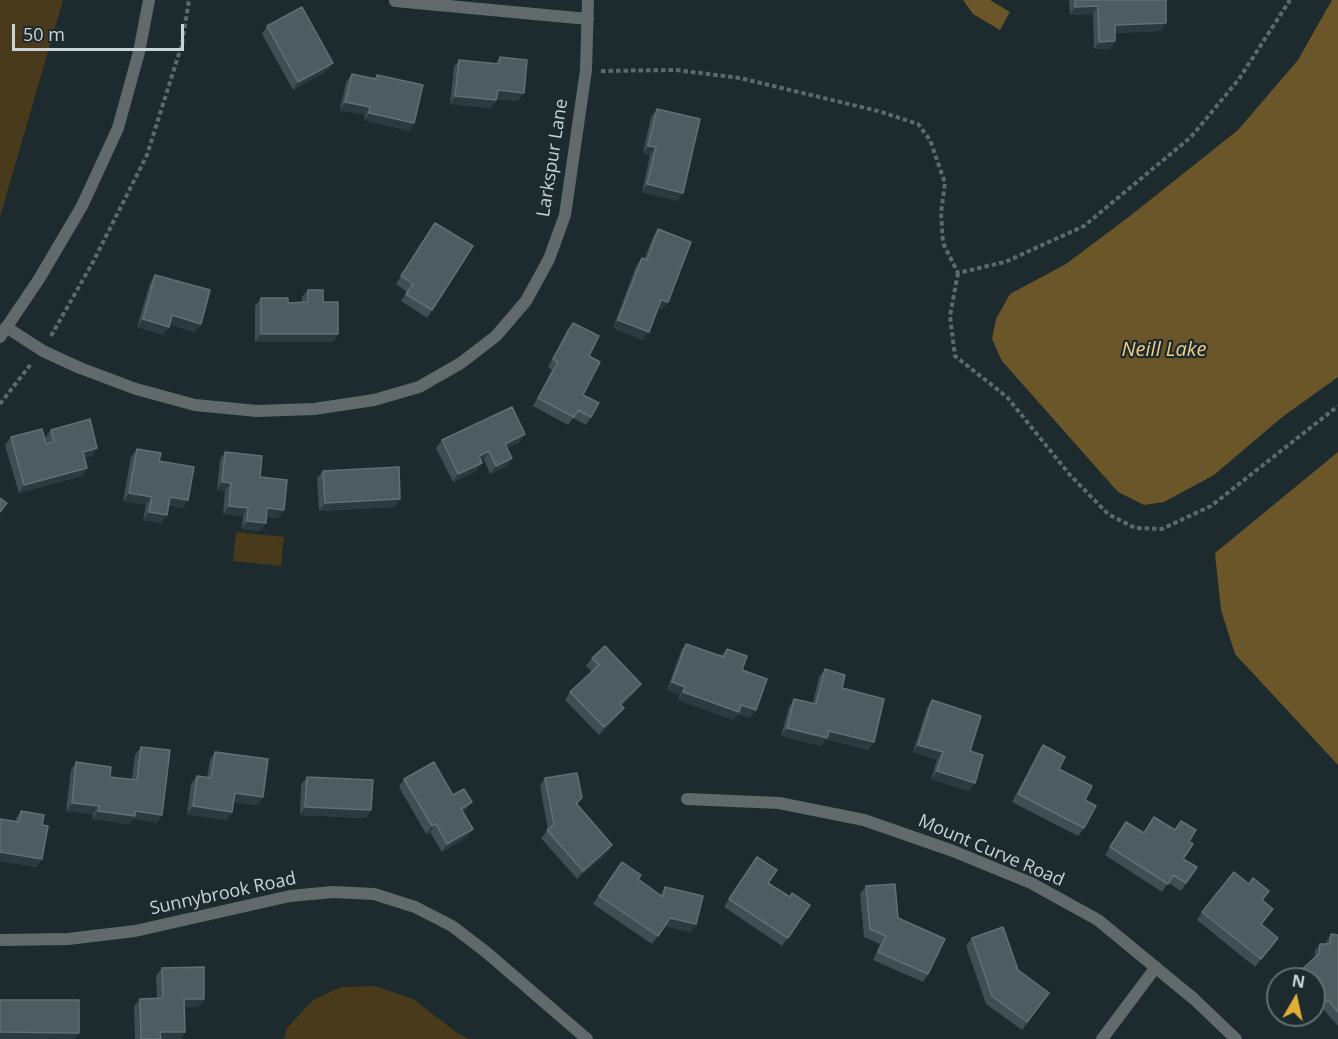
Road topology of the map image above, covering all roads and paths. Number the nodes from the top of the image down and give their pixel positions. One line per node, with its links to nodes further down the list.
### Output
1 (150, 0): 9 (street)
2 (189, 0): 10 (path)
3 (588, 0): 6 (street, Larkspur Lane)
4 (1290, 0): 8 (path)
5 (395, 1): 6 (street)
6 (588, 19): 7 (street, Larkspur Lane)
7 (586, 70): 8 (path); 10 (street, Larkspur Lane)
8 (958, 273): 12 (path)
9 (3, 332): 10 (street, Larkspur Lane)
10 (43, 351): 11 (path)
11 (0, 404)
12 (1338, 406)
13 (687, 799): 15 (street, Mount Curve Road)
14 (0, 940): 16 (street, Sunnybrook Road)
15 (1156, 967): 17 (street); 18 (street, Mount Curve Road)
16 (587, 1039)
17 (1102, 1039)
18 (1236, 1039)

